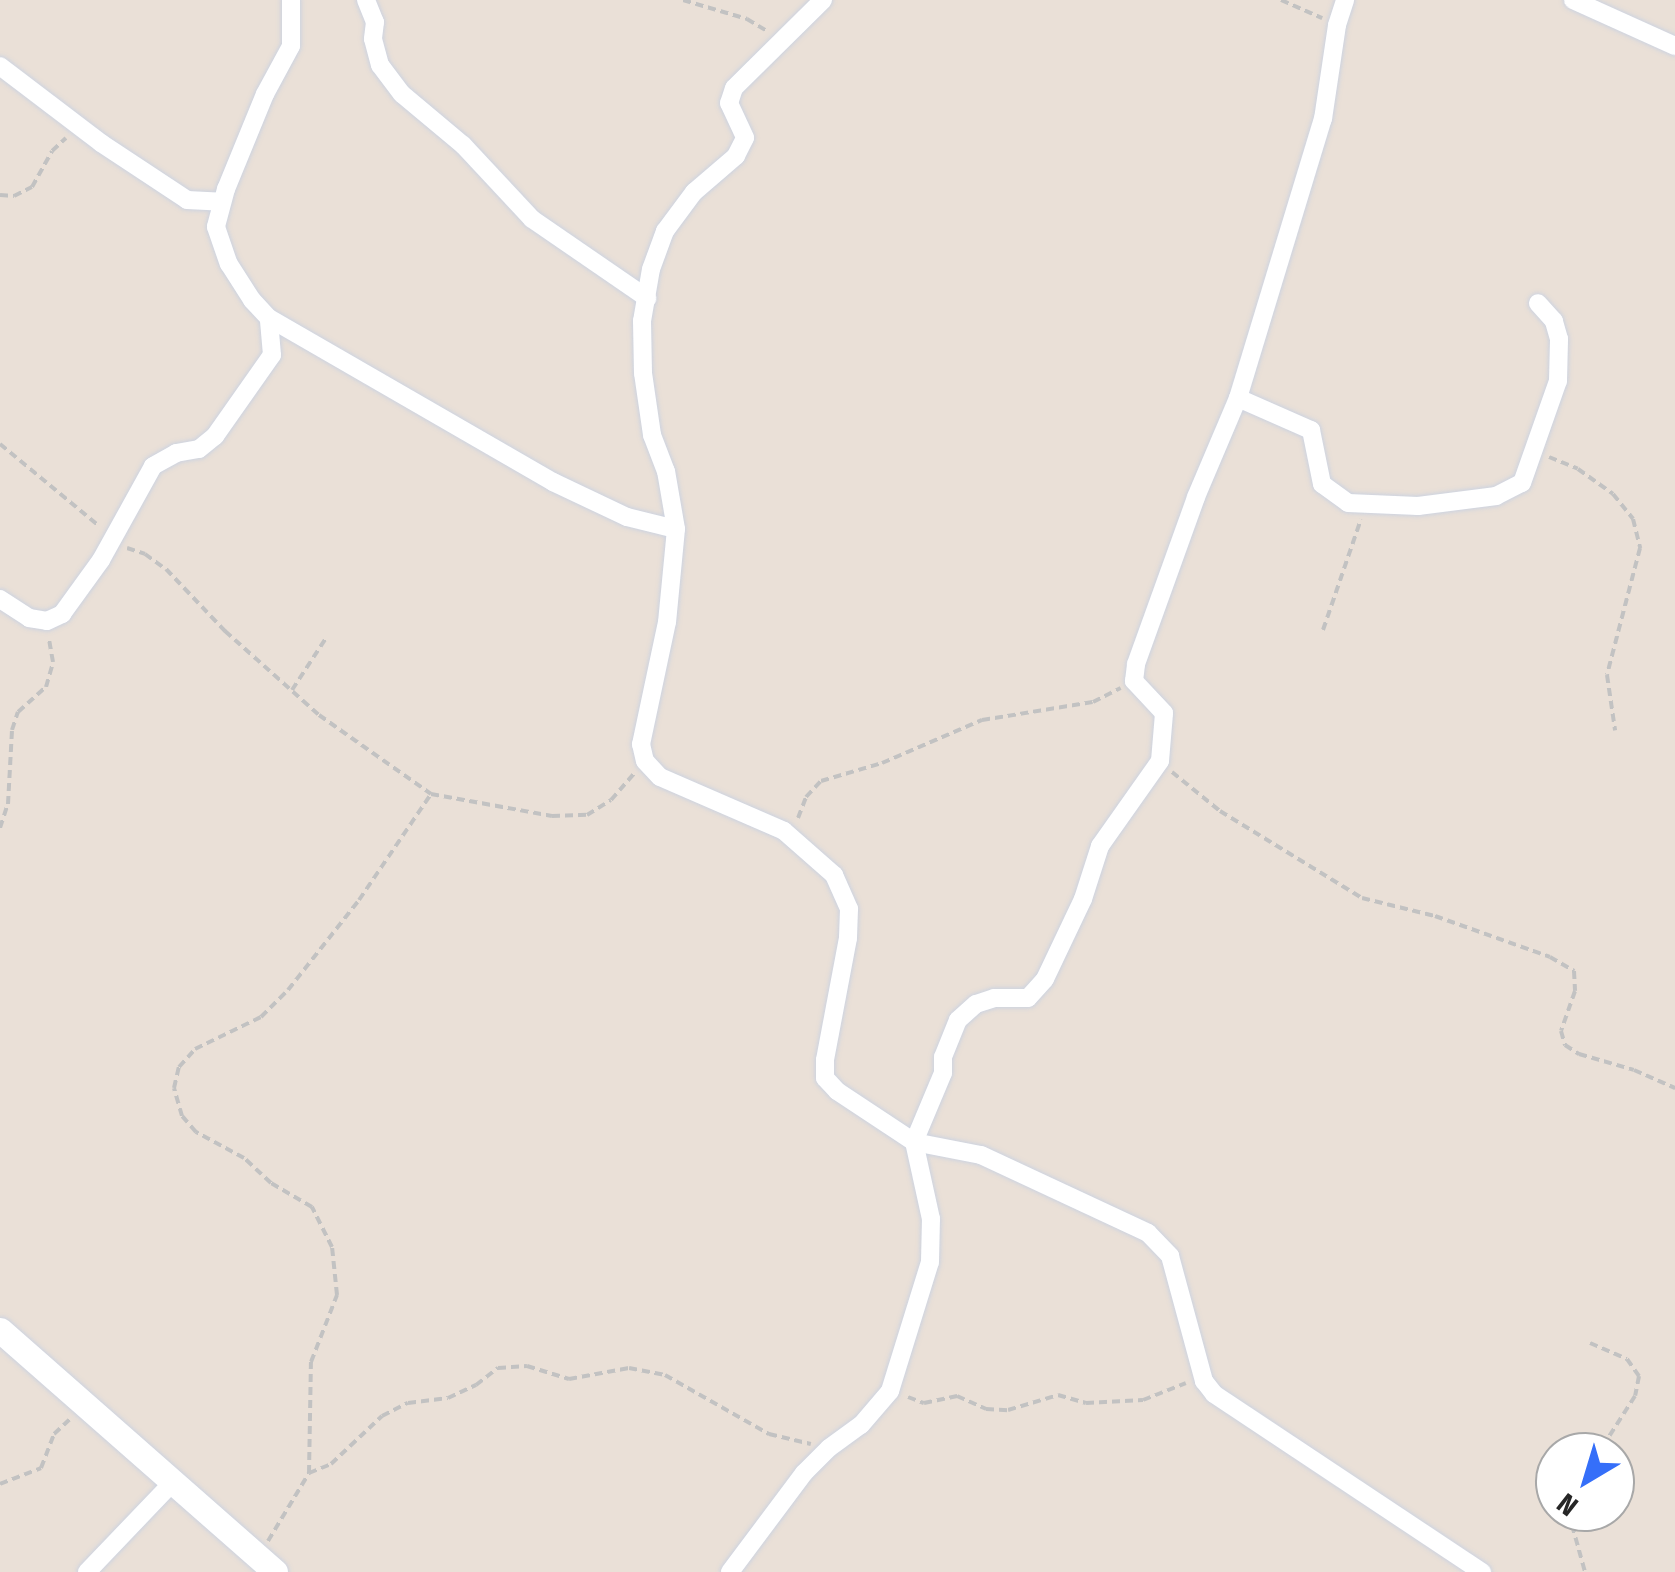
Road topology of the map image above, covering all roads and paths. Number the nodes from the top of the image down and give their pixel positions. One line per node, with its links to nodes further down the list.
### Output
1 (291, 0): 14 (street)
2 (366, 0): 15 (street)
3 (684, 0): 9 (path)
4 (823, 0): 9 (street)
5 (1281, 0): 8 (path)
6 (1345, 0): 8 (street)
7 (1572, 0): 10 (street)
8 (1337, 25): 18 (street)
9 (785, 42): 15 (street)
10 (1675, 46)
11 (0, 66): 12 (street)
12 (84, 130): 13 (path); 14 (street)
13 (0, 196)
14 (222, 202): 17 (street)
15 (647, 298): 22 (street)
16 (1538, 303): 20 (street)
17 (270, 318): 22 (street); 23 (street)
18 (1238, 398): 21 (street); 29 (street)
19 (0, 444): 23 (path)
20 (1536, 451): 21 (street); 31 (path)
21 (1367, 506): 27 (path)
22 (676, 529): 32 (street)
23 (113, 538): 24 (street)
24 (100, 560): 26 (street); 30 (path)
25 (0, 599): 26 (street)
26 (47, 622): 35 (path)
27 (1324, 630)
28 (326, 638): 30 (path)
29 (1134, 681): 33 (street); 36 (path)
30 (292, 690): 34 (path)
31 (1615, 730)
32 (645, 761): 34 (path); 36 (street)
33 (1160, 761): 37 (path); 38 (street)
34 (431, 794): 46 (path)
35 (0, 828)
36 (790, 838): 38 (street)
37 (1675, 1088)
38 (914, 1142): 41 (street); 42 (street)
39 (0, 1330): 43 (main road)
40 (1590, 1342): 44 (path)
41 (1204, 1381): 42 (path); 53 (street)
42 (890, 1391): 45 (street)
43 (85, 1404): 47 (main road); 48 (path)
44 (1612, 1432)
45 (829, 1448): 46 (path); 52 (street)
46 (309, 1473): 50 (path)
47 (173, 1482): 50 (main road); 51 (street)
48 (0, 1484)
49 (1574, 1532): 54 (path)
50 (268, 1565)
51 (88, 1572)
52 (730, 1572)
53 (1482, 1572)
54 (1584, 1572)

